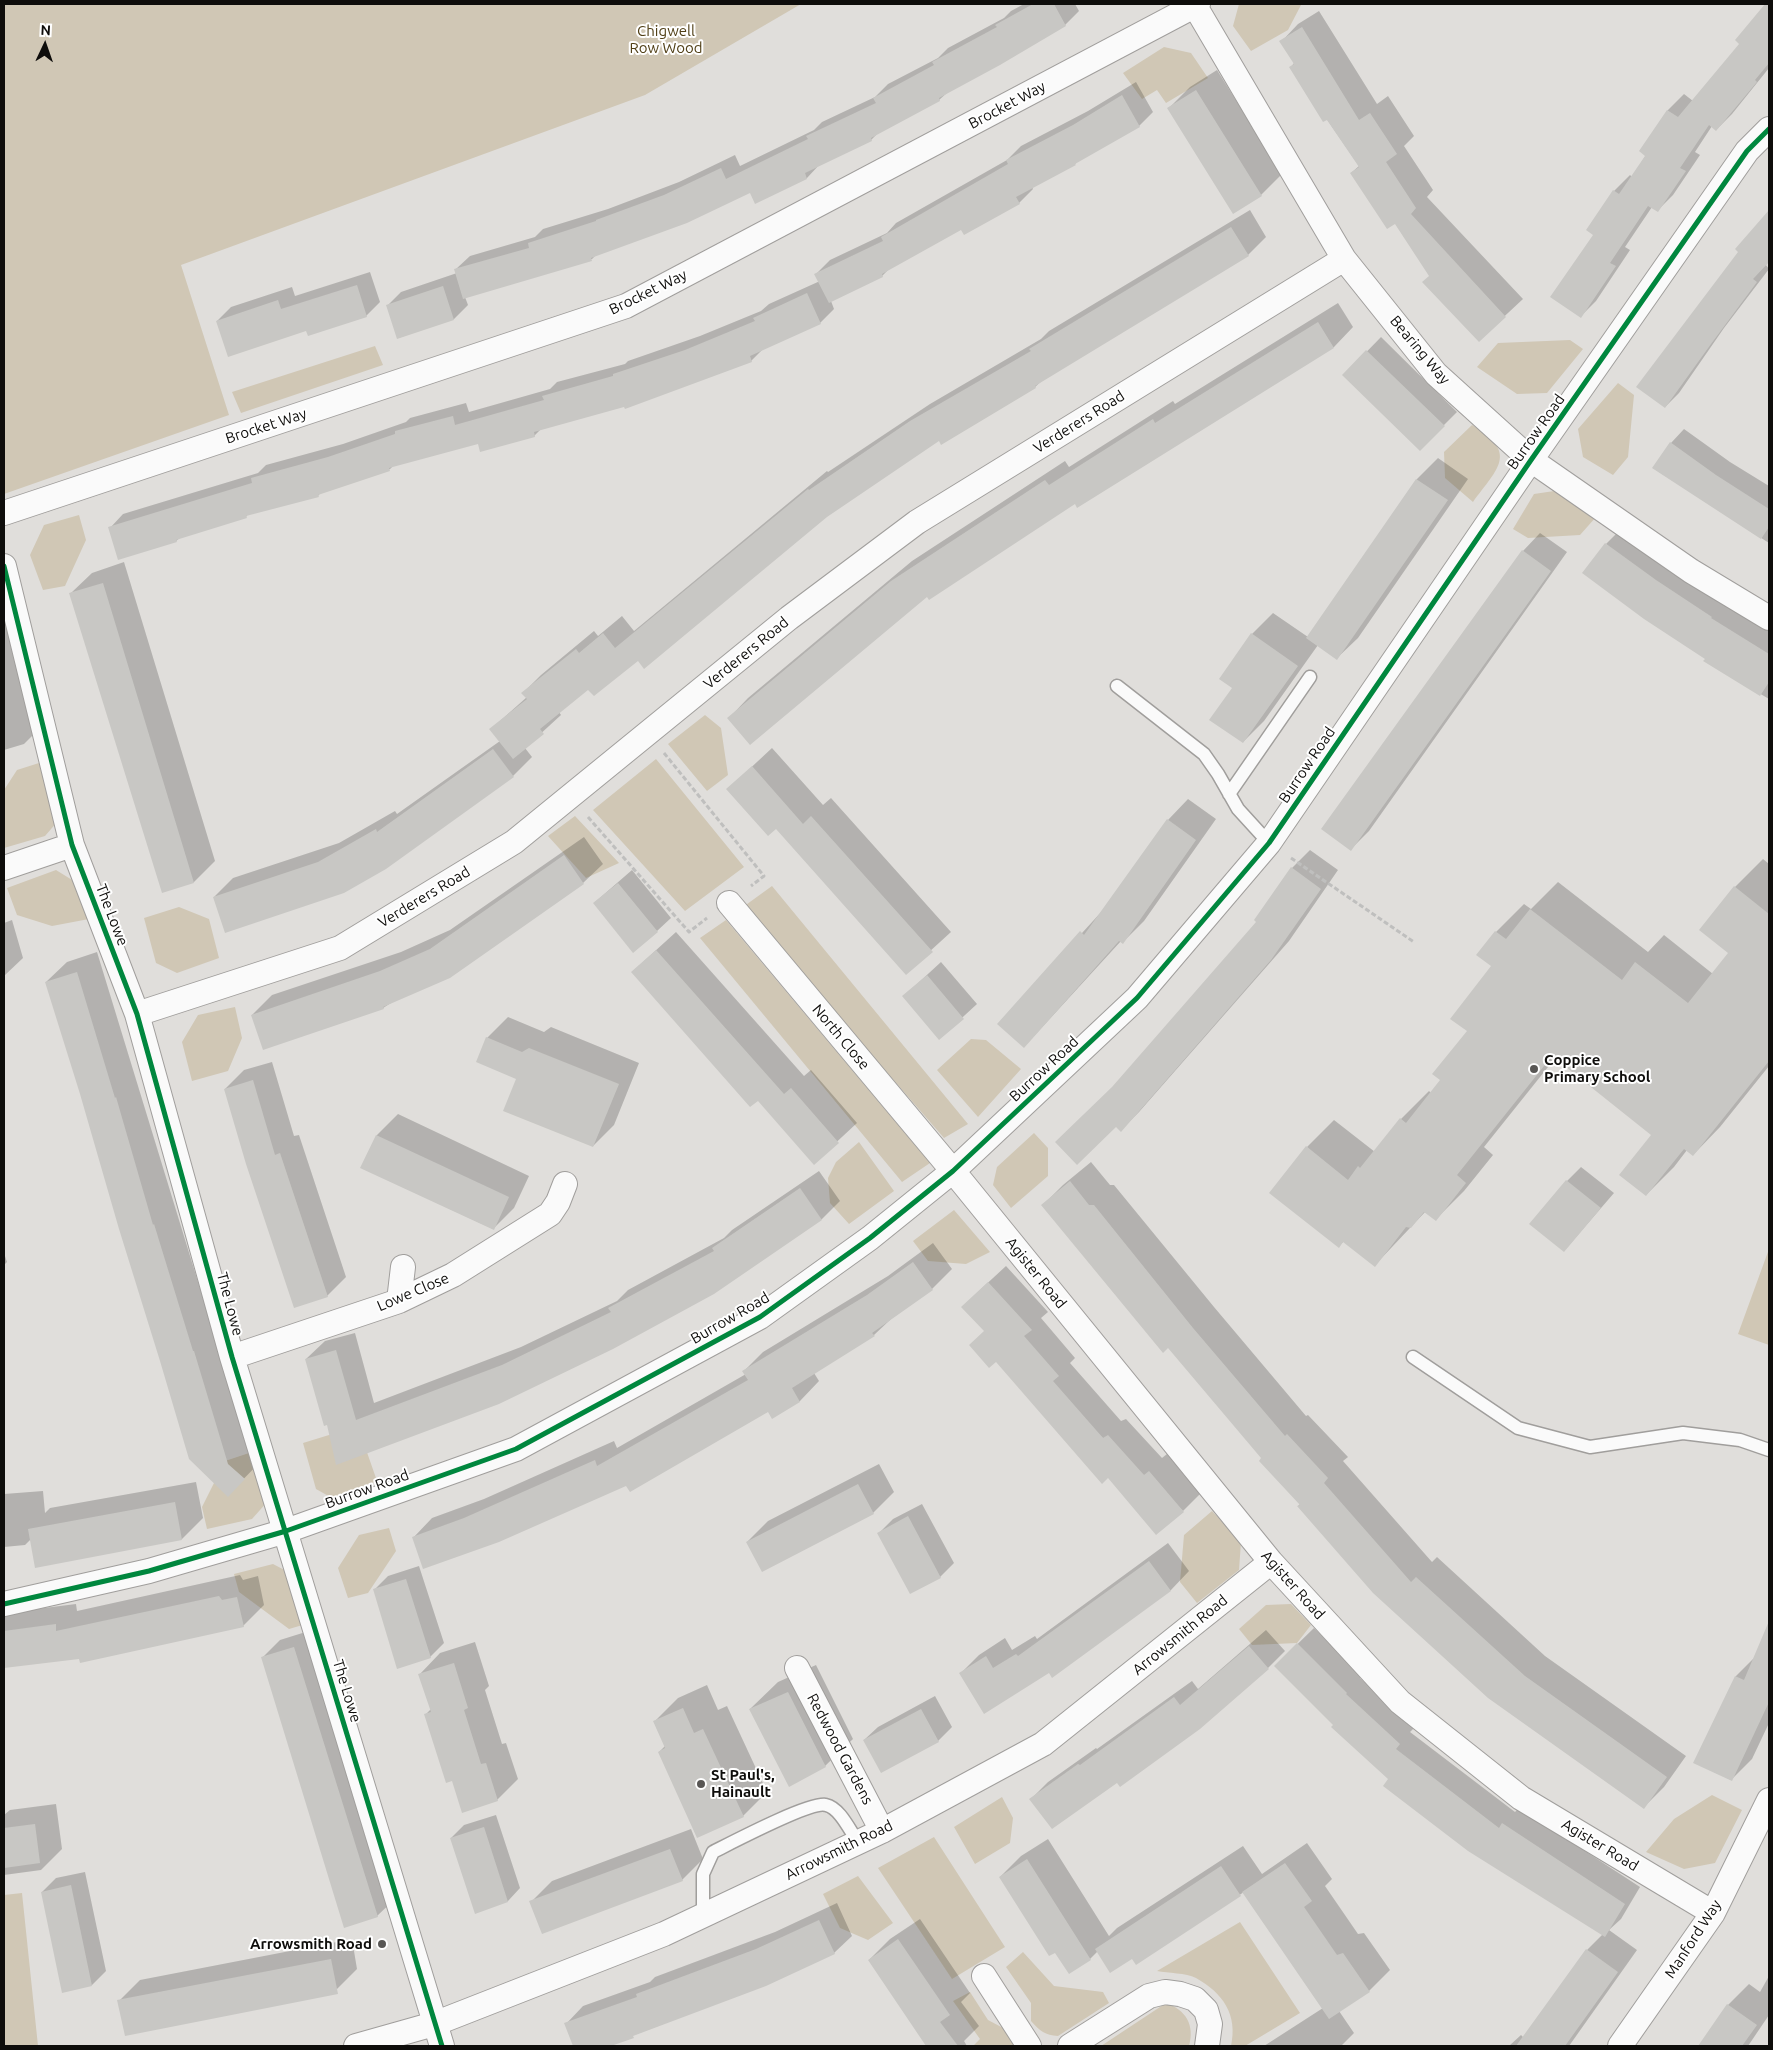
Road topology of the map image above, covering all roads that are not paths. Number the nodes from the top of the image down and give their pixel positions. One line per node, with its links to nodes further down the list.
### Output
1 (1197, 5): 3 (street, Bearing Way); 5 (street, Brocket Way)
2 (1769, 129): 4 (street, Burrow Road)
3 (1344, 259): 4 (street, Bearing Way); 15 (street, Verderers Road)
4 (1531, 460): 7 (street, Bearing Way); 11 (street, Burrow Road)
5 (4, 513)
6 (4, 566): 12 (street, The Lowe)
7 (1769, 618)
8 (1310, 677): 10 (lane)
9 (1117, 686): 10 (lane)
10 (1229, 794): 11 (lane)
11 (1269, 843): 16 (street, Burrow Road)
12 (72, 845): 13 (street); 15 (street, The Lowe)
13 (4, 868)
14 (729, 903): 16 (street, North Close)
15 (137, 1014): 20 (street, The Lowe)
16 (953, 1171): 23 (street, Burrow Road); 24 (street, Agister Road)
17 (565, 1184): 19 (street, Lowe Close)
18 (403, 1267): 19 (street)
19 (399, 1301): 20 (street, Lowe Close)
20 (232, 1357): 23 (street, The Lowe)
21 (1413, 1357): 22 (lane)
22 (1769, 1450)
23 (286, 1531): 25 (street, Burrow Road); 33 (street, The Lowe)
24 (1271, 1562): 28 (street, Arrowsmith Road); 30 (street, Agister Road)
25 (4, 1604)
26 (797, 1668): 28 (street, Redwood Gardens)
27 (1769, 1800): 30 (street, Manford Way)
28 (882, 1831): 29 (street, Arrowsmith Road)
29 (858, 1842): 31 (street, Arrowsmith Road); 31 (lane)
30 (1713, 1913): 39 (street, Manford Way)
31 (703, 1915): 33 (street, Arrowsmith Road)
32 (984, 1976): 36 (street)
33 (434, 2024): 34 (street, Arrowsmith Road); 35 (street, The Lowe)
34 (356, 2046)
35 (442, 2046)
36 (1029, 2046)
37 (1070, 2046): 38 (street)
38 (1207, 2046)
39 (1620, 2046)

